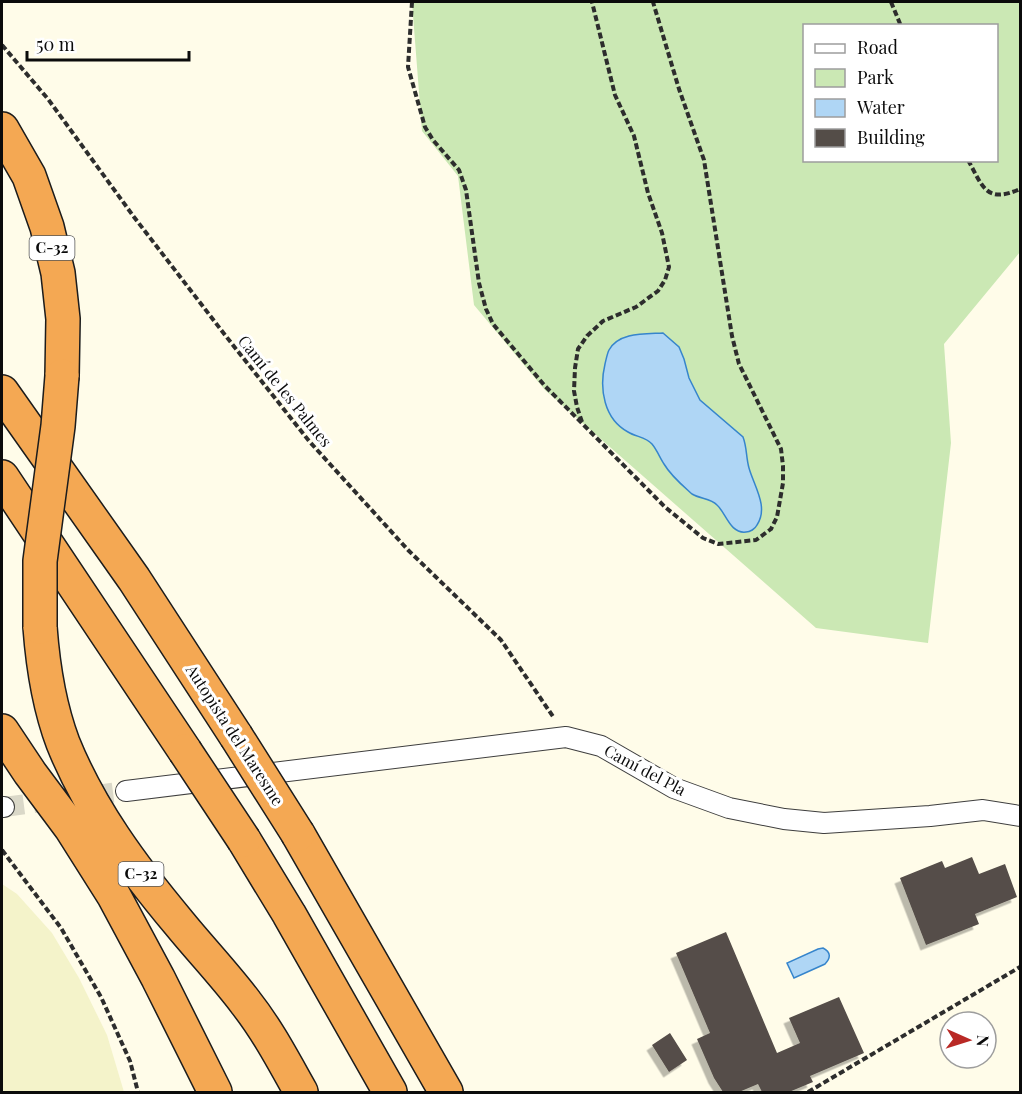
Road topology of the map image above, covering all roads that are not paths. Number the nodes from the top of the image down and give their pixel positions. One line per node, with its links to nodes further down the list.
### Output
1 (2, 129): 8 (highway, C-32, bridge)
2 (2, 392): 10 (highway, Autopista del Maresme, bridge)
3 (2, 477): 9 (highway, bridge)
4 (2, 731): 7 (highway, C-32)
5 (126, 791): 6 (street, Camí del Pla)
6 (1020, 816)
7 (215, 1092)
8 (301, 1092)
9 (390, 1092)
10 (446, 1092)

